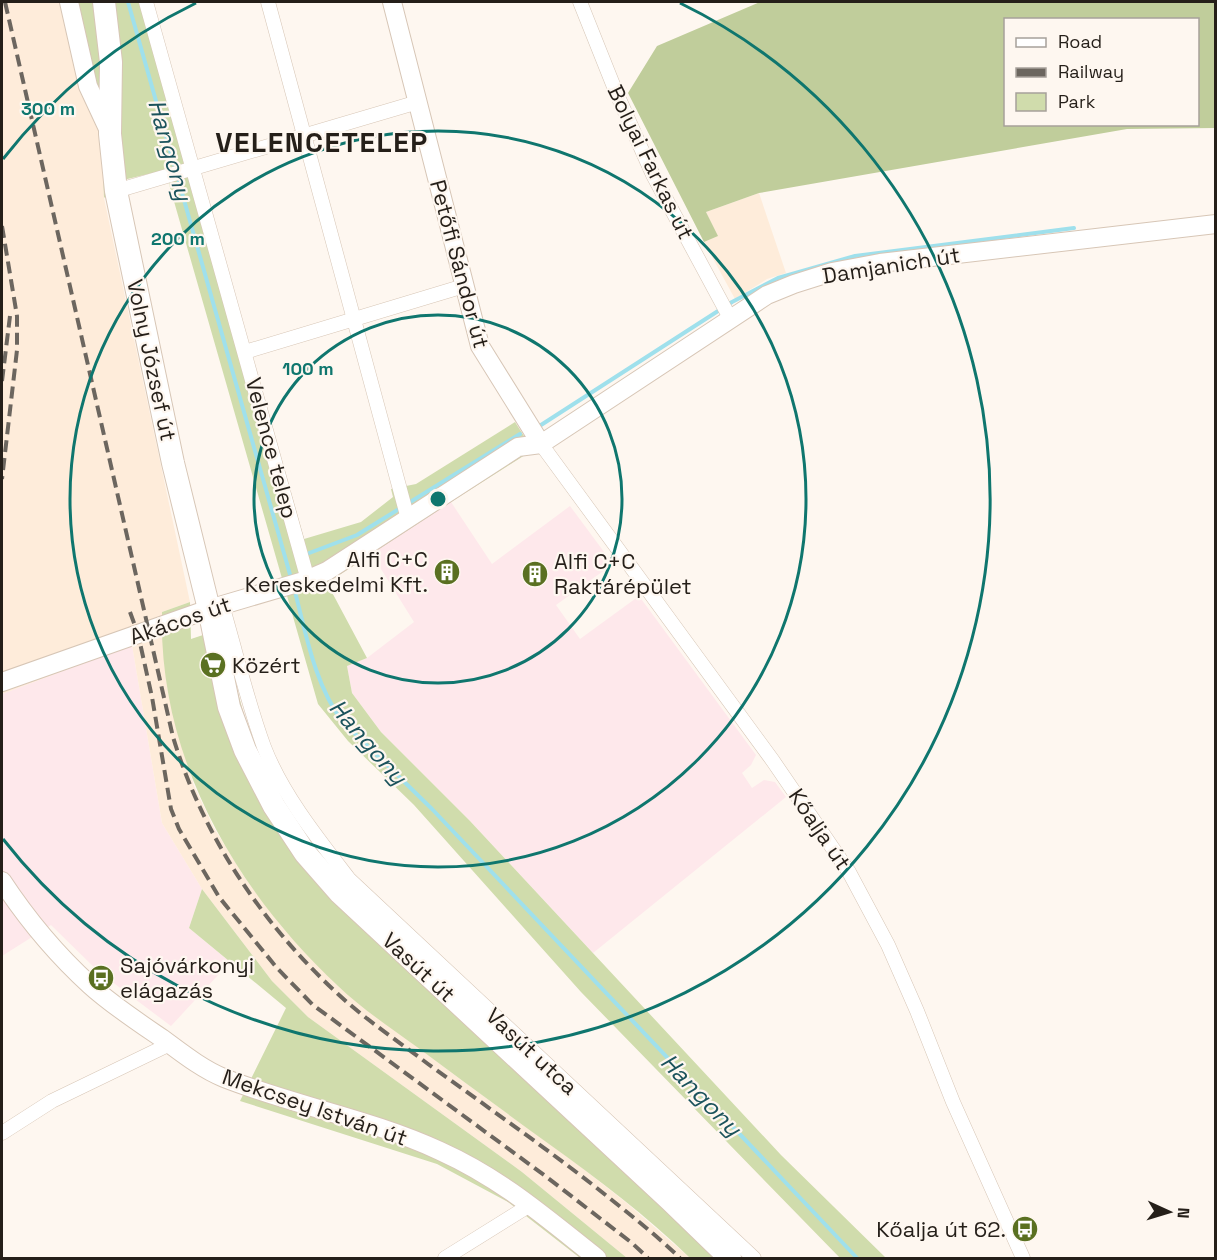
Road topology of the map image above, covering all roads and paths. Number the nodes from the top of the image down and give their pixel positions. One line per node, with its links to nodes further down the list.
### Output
1 (69, 2): 8 (street)
2 (104, 2): 8 (main road, Volny József út)
3 (146, 2): 10 (street, Velence telep)
4 (268, 2): 9 (street)
5 (392, 2): 7 (street, Petőfi Sándor út)
6 (580, 2): 14 (street, Bolyai Farkas út)
7 (418, 102): 9 (street); 13 (street, Petőfi Sándor út)
8 (110, 134): 11 (main road, Volny József út)
9 (304, 135): 10 (street); 15 (street)
10 (189, 169): 11 (street); 16 (street, Velence telep)
11 (116, 191): 20 (main road, Volny József út)
12 (1215, 224): 14 (street, Damjanich út)
13 (464, 286): 15 (street, Velence telep); 17 (street, Petőfi Sándor út)
14 (726, 310): 17 (street, Damjanich út)
15 (354, 320): 16 (street, Velence telep); 18 (street)
16 (245, 352): 19 (street, Velence telep)
17 (541, 444): 18 (street, Akácos út); 30 (street, Kőalja út)
18 (406, 511): 19 (street, Akácos út)
19 (305, 575): 20 (street, Akácos út)
20 (216, 607): 21 (street, Akácos út); 28 (main road, Vasút út); 29 (street, Vasút utca)
21 (2, 682)
22 (2, 881): 23 (street, Mekcsey István út)
23 (170, 1044): 24 (street); 25 (street, Mekcsey István út)
24 (2, 1133)
25 (530, 1205): 26 (street); 27 (street, Mekcsey István út)
26 (445, 1258)
27 (597, 1258)
28 (730, 1258)
29 (754, 1258)
30 (1023, 1258)

